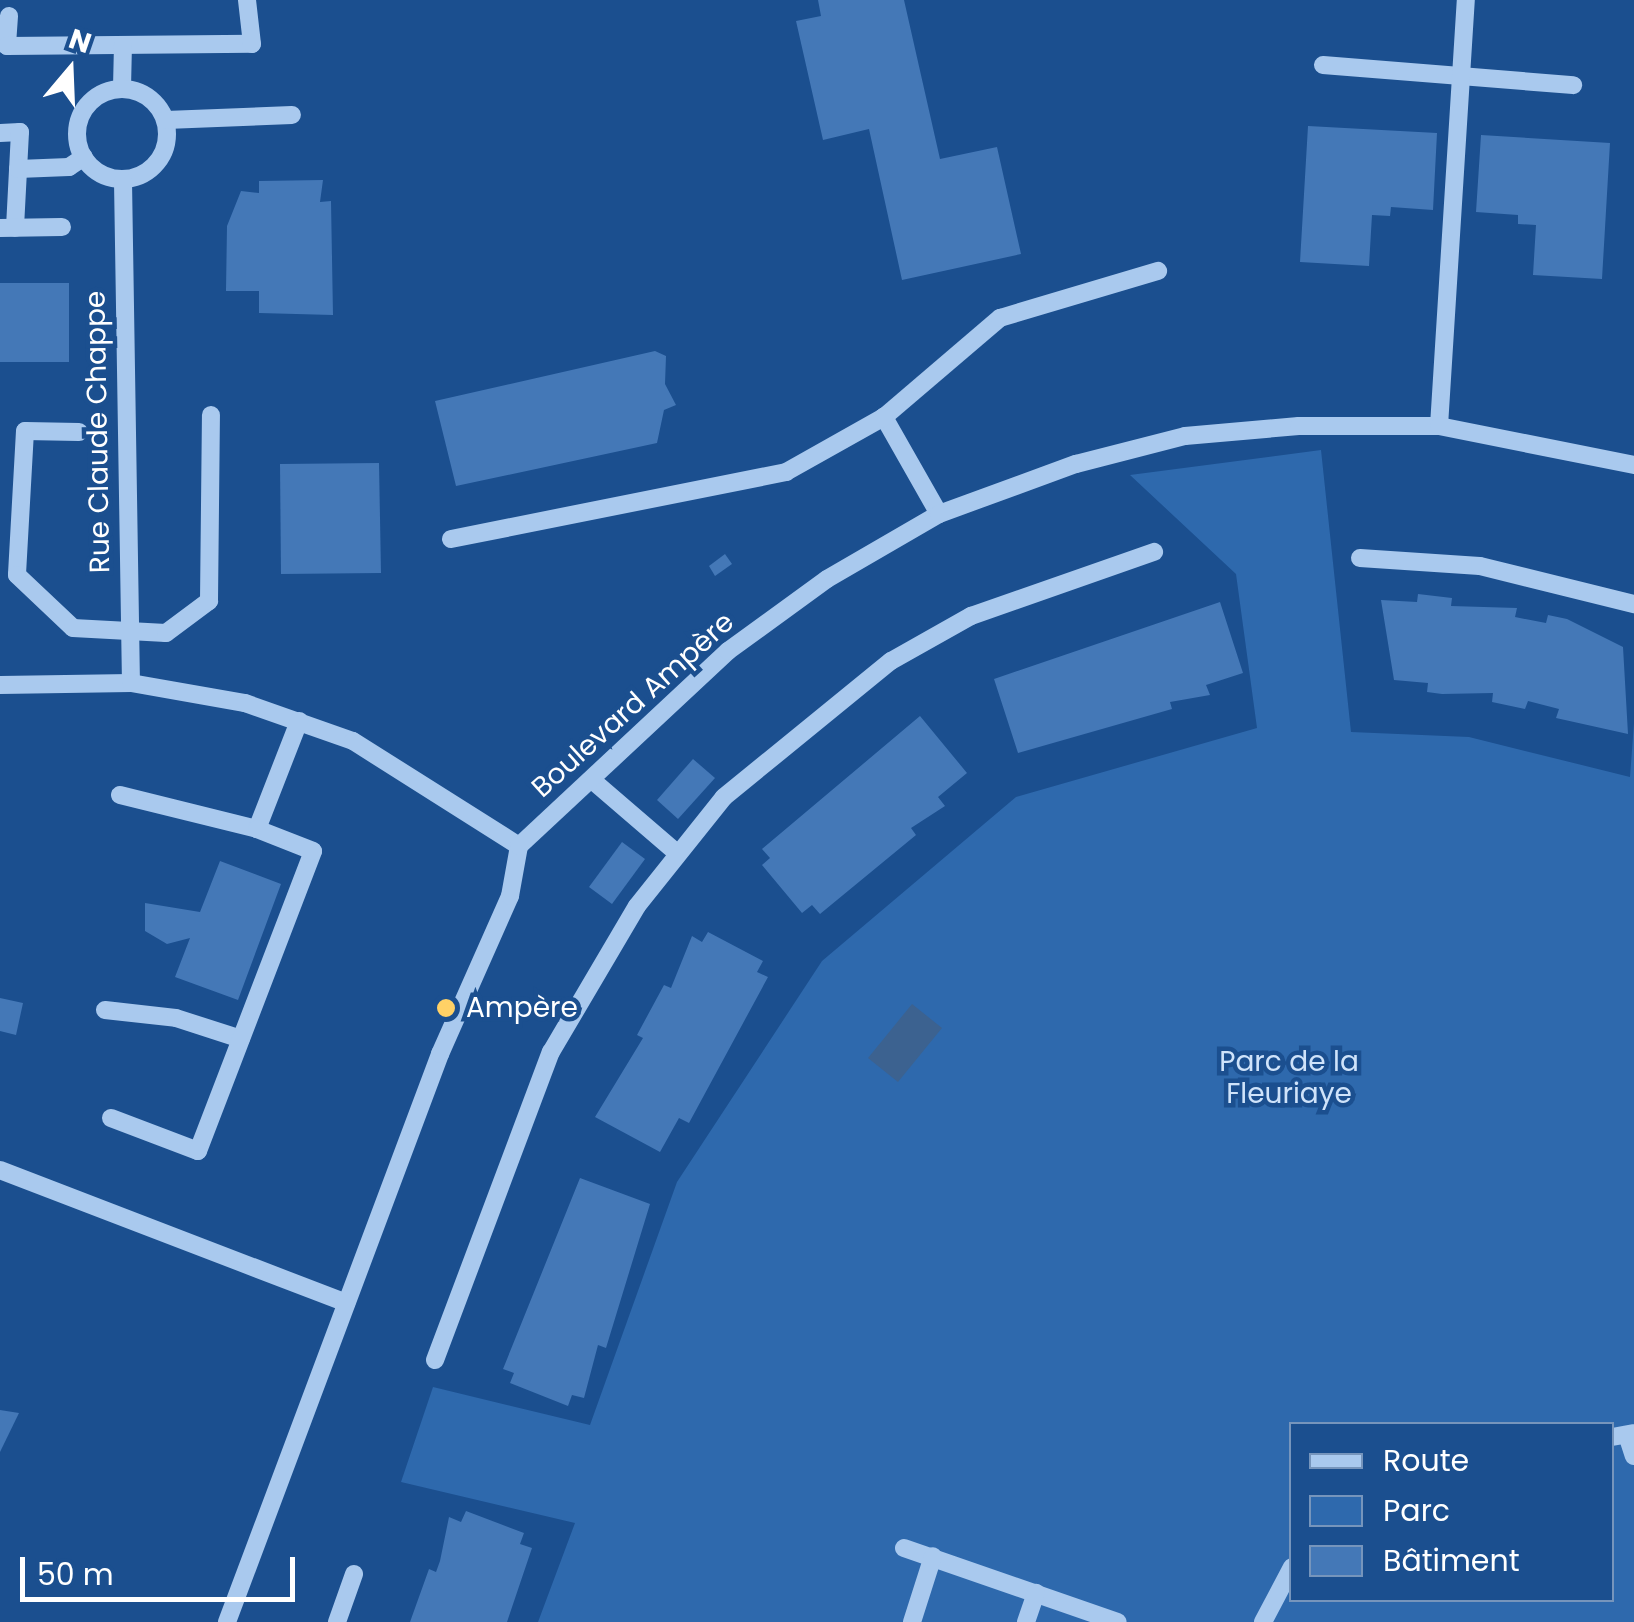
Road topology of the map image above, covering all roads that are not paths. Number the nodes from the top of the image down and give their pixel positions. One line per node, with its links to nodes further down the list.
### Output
1 (248, 0): 4 (street)
2 (1466, 0): 6 (street)
3 (9, 16): 4 (street)
4 (123, 45): 8 (street)
5 (1323, 66): 6 (street)
6 (1463, 77): 7 (street); 20 (street)
7 (1573, 85)
8 (122, 88): 10 (street); 12 (street)
9 (292, 115): 10 (street)
10 (166, 120): 14 (street)
11 (0, 133): 13 (street)
12 (84, 157): 13 (street); 14 (street)
13 (18, 168): 16 (street)
14 (123, 181): 28 (street, Rue Claude Chappe)
15 (62, 227): 16 (street)
16 (8, 228)
17 (1158, 271): 19 (street)
18 (211, 414): 28 (street)
19 (884, 418): 23 (street); 24 (street)
20 (1438, 426): 22 (street, Boulevard Ampère); 23 (street, Boulevard Ampère)
21 (79, 432): 28 (street)
22 (1634, 466)
23 (939, 514): 32 (street, Boulevard Ampère)
24 (451, 539)
25 (1154, 552): 36 (street)
26 (1360, 558): 27 (street)
27 (1634, 604)
28 (127, 632): 29 (street, Rue Claude Chappe)
29 (131, 683): 30 (street); 31 (street)
30 (0, 685)
31 (299, 721): 34 (street); 35 (street)
32 (592, 780): 35 (street, Boulevard Ampère); 36 (street)
33 (120, 794): 34 (street)
34 (257, 828): 38 (street)
35 (519, 846): 41 (street)
36 (676, 853): 42 (street)
37 (105, 1010): 38 (street)
38 (240, 1040): 39 (street)
39 (111, 1118)
40 (0, 1170): 41 (street)
41 (346, 1303): 50 (street)
42 (435, 1360)
43 (1624, 1435): 44 (street)
44 (1634, 1456)
45 (904, 1548): 46 (street)
46 (933, 1556): 49 (street); 52 (street)
47 (1289, 1572): 55 (street)
48 (354, 1574): 51 (street)
49 (1036, 1593): 53 (street); 54 (street)
50 (228, 1622)
51 (337, 1622)
52 (912, 1622)
53 (1026, 1622)
54 (1118, 1622)
55 (1263, 1622)

